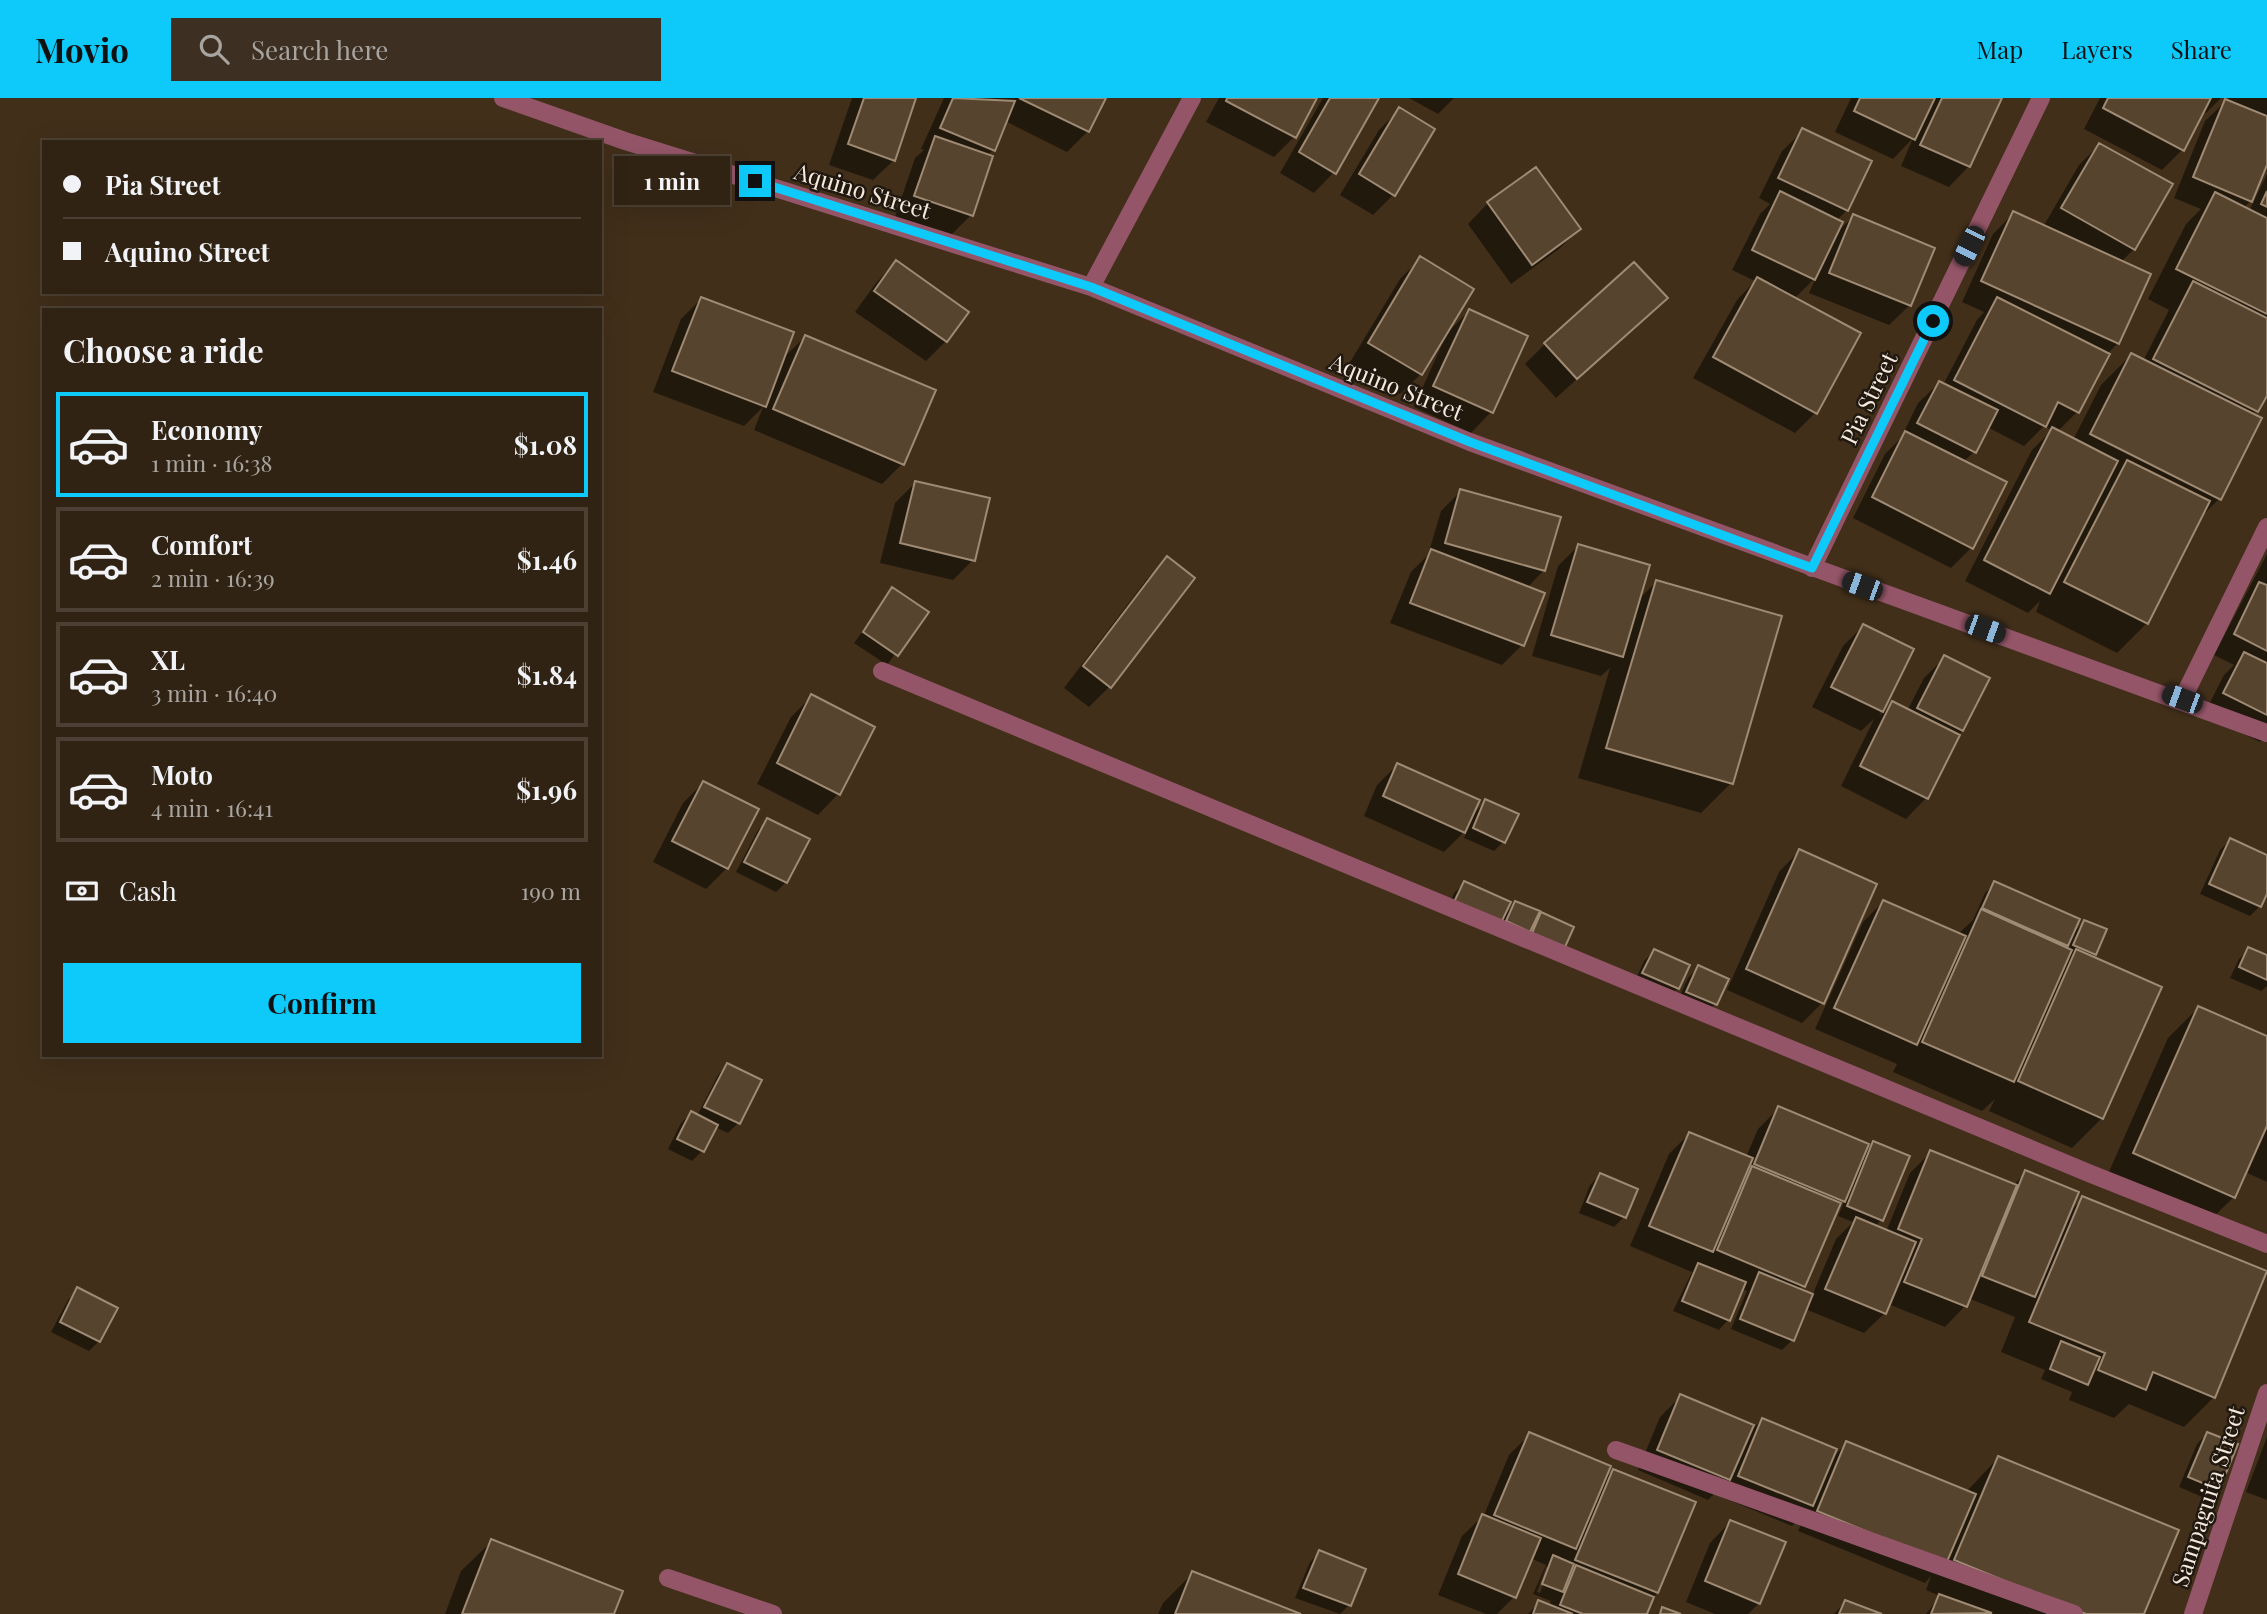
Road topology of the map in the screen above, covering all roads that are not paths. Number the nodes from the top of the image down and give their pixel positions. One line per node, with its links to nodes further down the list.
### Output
1 (503, 98): 4 (street, Aquino Street)
2 (1192, 98): 4 (street)
3 (2041, 98): 6 (street, Pia Street)
4 (1091, 287): 6 (street, Aquino Street)
5 (2267, 527): 8 (street)
6 (1812, 568): 8 (street, Aquino Street)
7 (882, 671): 10 (street)
8 (2182, 699): 9 (street, Aquino Street)
9 (2267, 733)
10 (2267, 1244)
11 (2267, 1393): 16 (street, Sampaguita Street)
12 (1616, 1450): 15 (street)
13 (668, 1578): 14 (street)
14 (774, 1614)
15 (2074, 1614)
16 (2193, 1614)

